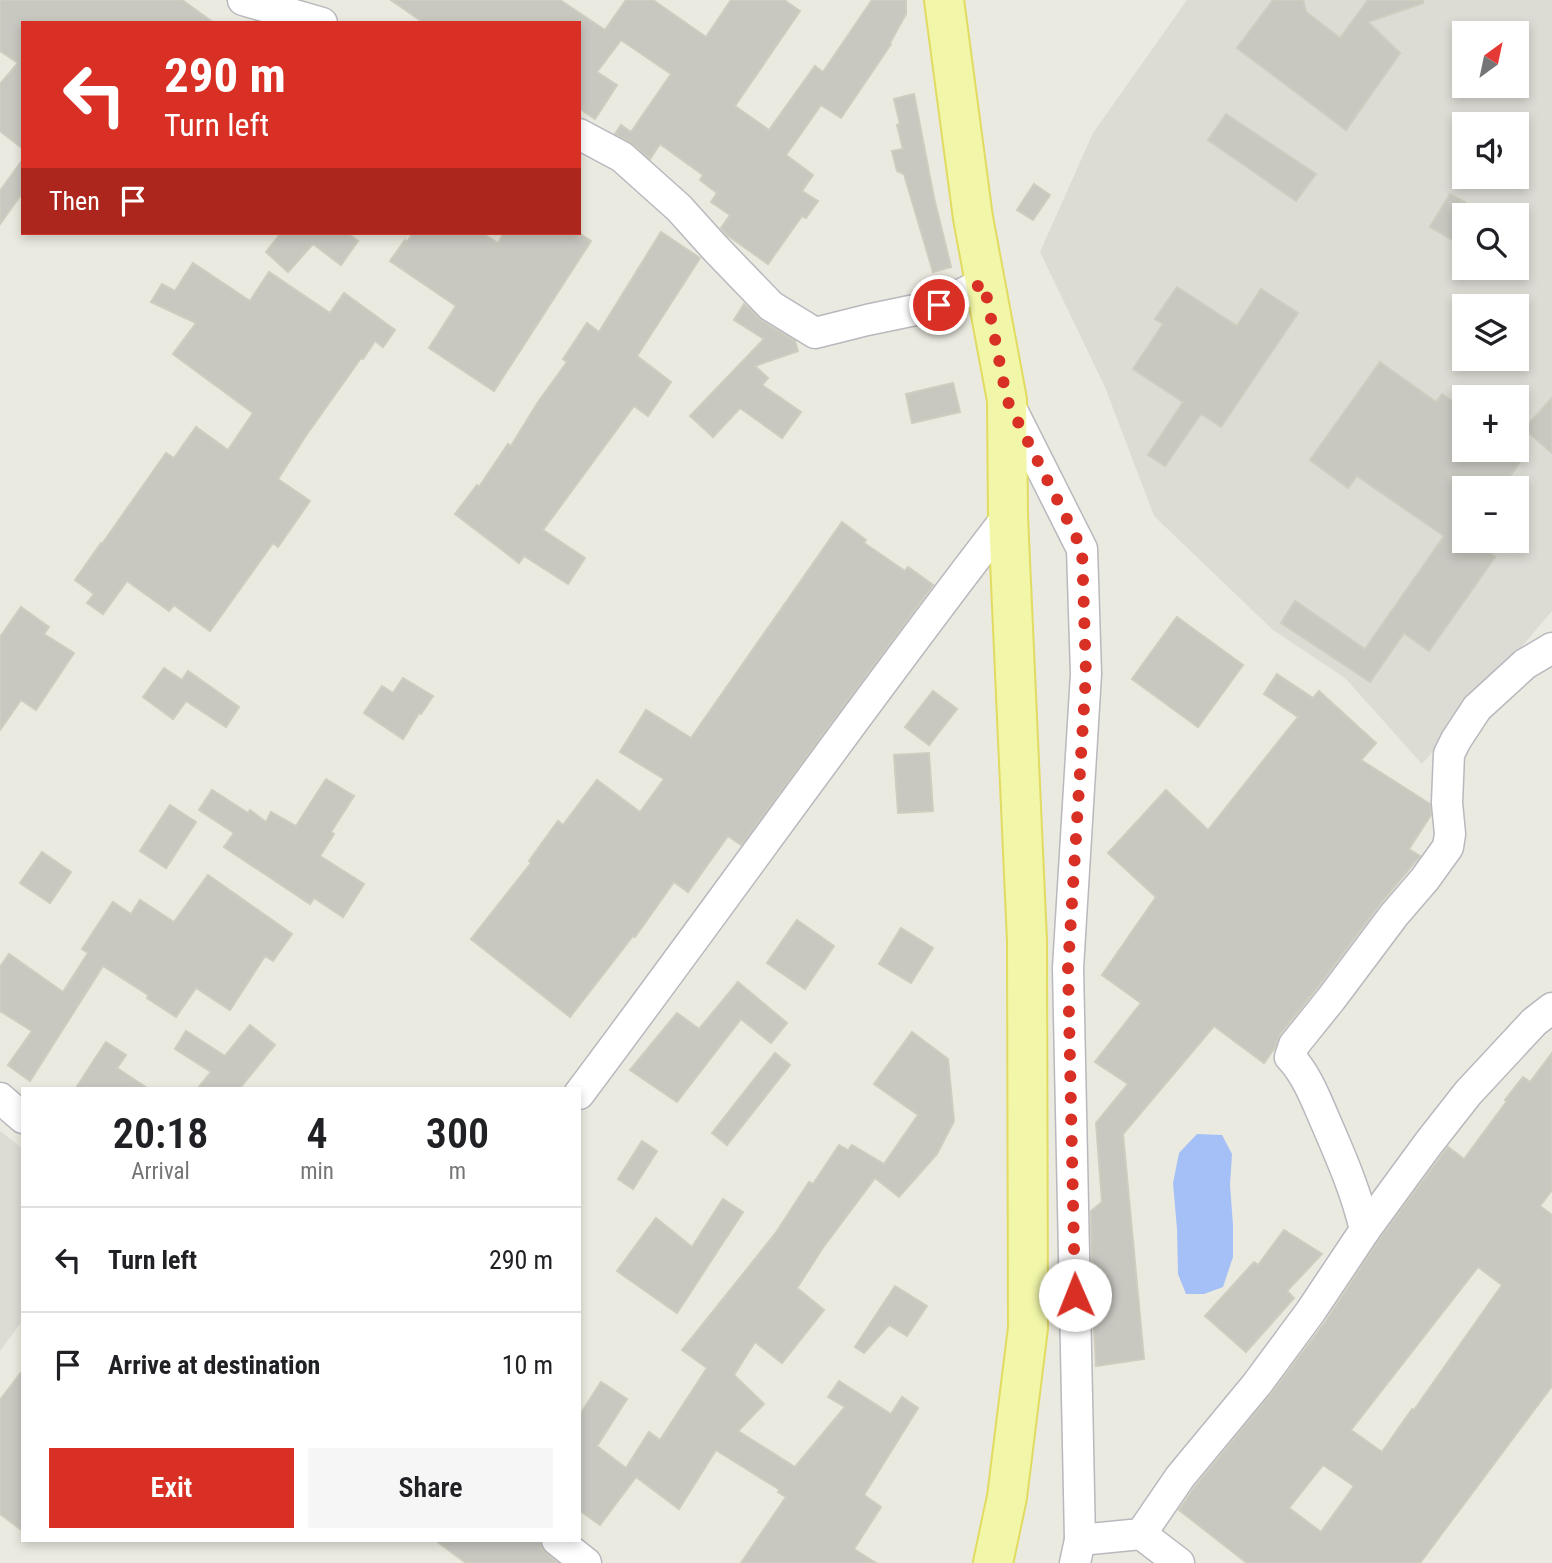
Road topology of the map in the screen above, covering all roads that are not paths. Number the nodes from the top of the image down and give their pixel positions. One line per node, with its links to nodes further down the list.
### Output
1 (243, 0): 3 (street)
2 (944, 0): 5 (main road)
3 (319, 14)
4 (581, 135): 5 (street)
5 (984, 283): 6 (main road)
6 (1007, 400): 7 (main road); 16 (street)
7 (1008, 516): 10 (street); 18 (main road)
8 (1552, 648): 13 (street)
9 (1546, 1022): 13 (street)
10 (581, 1091)
11 (0, 1098): 12 (street)
12 (21, 1116)
13 (1365, 1230): 14 (street)
14 (1141, 1534): 16 (street); 19 (street)
15 (560, 1542): 17 (street)
16 (1077, 1552)
17 (586, 1563)
18 (993, 1563)
19 (1178, 1563)

